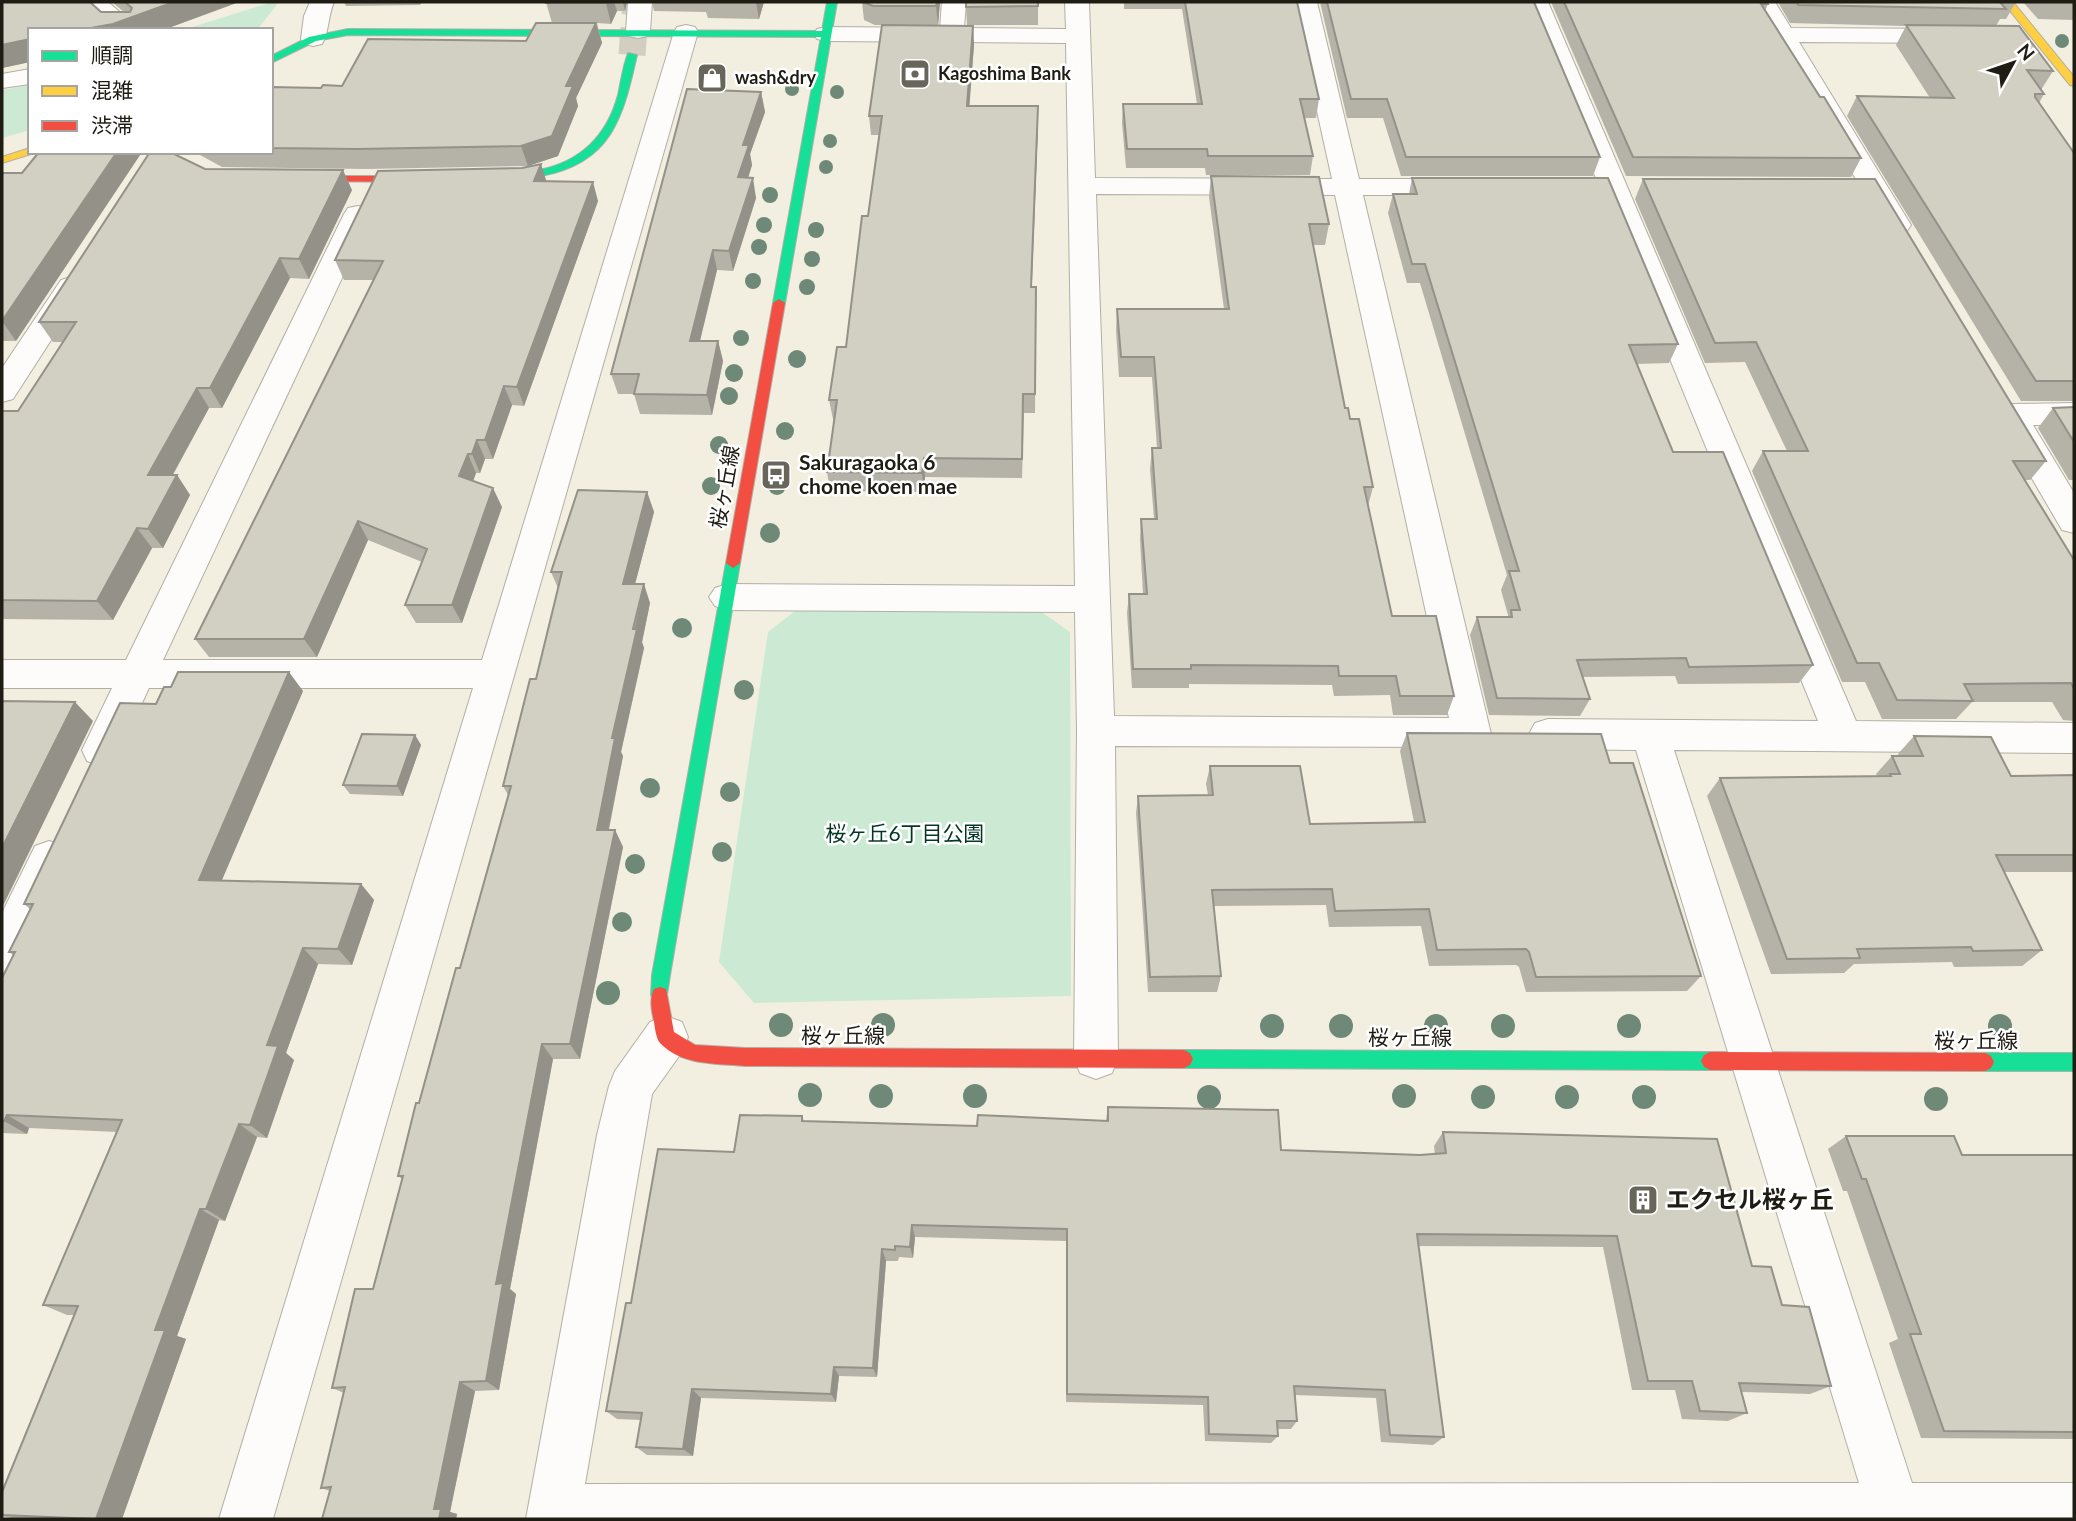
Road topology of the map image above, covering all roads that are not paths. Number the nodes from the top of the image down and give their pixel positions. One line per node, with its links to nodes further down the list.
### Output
1 (94, 2): 11 (street)
2 (322, 2): 21 (street)
3 (640, 2): 12 (street)
4 (832, 2): 14 (street, 桜ヶ丘線)
5 (954, 2): 15 (street)
6 (1077, 2): 17 (street)
7 (1305, 2): 34 (street)
8 (1536, 2): 49 (street)
9 (1763, 2): 16 (street)
10 (2008, 2): 20 (street)
11 (126, 28)
12 (638, 31): 13 (street); 21 (street)
13 (687, 32): 14 (street); 45 (street)
14 (826, 34): 15 (street); 41 (street, 桜ヶ丘線)
15 (952, 35): 17 (street)
16 (1783, 35): 18 (street); 36 (street)
17 (1078, 36): 33 (street)
18 (1977, 36)
19 (2009, 36): 20 (street)
20 (2036, 36): 24 (street)
21 (313, 39): 23 (street)
22 (632, 55): 29 (street)
23 (273, 59)
24 (2071, 74)
25 (28, 76): 26 (street)
26 (2, 81)
27 (28, 152): 28 (street)
28 (2, 160)
29 (469, 178)
30 (285, 179): 32 (street)
31 (447, 179): 32 (street)
32 (374, 180): 44 (street)
33 (1082, 186): 34 (street); 42 (street)
34 (1348, 187): 35 (street); 47 (street)
35 (1481, 187)
36 (1911, 248)
37 (82, 269): 38 (street)
38 (2, 392)
39 (2074, 414): 40 (street)
40 (2074, 520)
41 (727, 597): 42 (street); 54 (street, 桜ヶ丘線)
42 (1093, 598): 46 (street)
43 (2, 674): 44 (street)
44 (137, 674): 45 (street); 51 (street)
45 (496, 674): 61 (street)
46 (1096, 731): 47 (street); 55 (street)
47 (1495, 734): 48 (street)
48 (1650, 735): 49 (street); 56 (street)
49 (1844, 737): 50 (street)
50 (2074, 738)
51 (90, 773)
52 (61, 834): 53 (street)
53 (2, 957)
54 (666, 1037): 55 (street, 桜ヶ丘線); 59 (street)
55 (1096, 1058): 56 (street, 桜ヶ丘線)
56 (1753, 1062): 57 (street, 桜ヶ丘線); 60 (street)
57 (2074, 1062)
58 (2074, 1510): 60 (street)
59 (554, 1515): 60 (street)
60 (1895, 1515)
61 (246, 1519)

